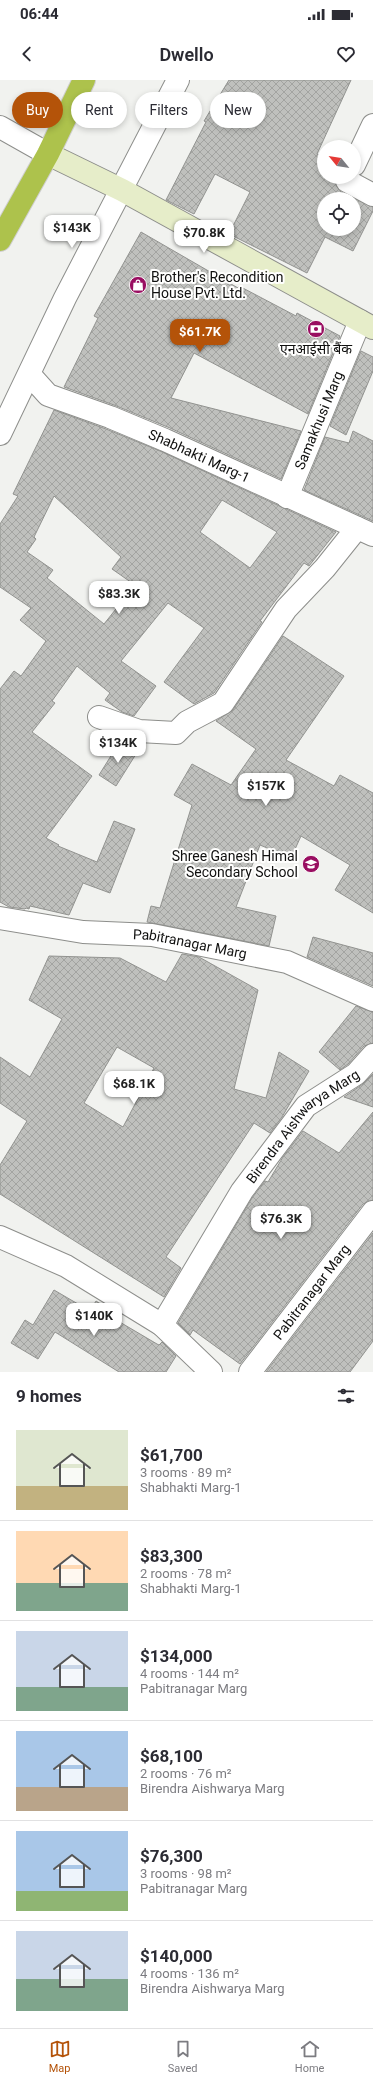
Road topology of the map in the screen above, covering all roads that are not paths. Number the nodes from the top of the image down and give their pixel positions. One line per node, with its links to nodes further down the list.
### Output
1 (84, 80): 6 (highway)
2 (178, 80): 8 (street)
3 (373, 125): 5 (street)
4 (0, 128): 6 (street)
5 (361, 150)
6 (48, 154): 8 (main road, Samakhusi Marg); 10 (highway)
7 (353, 184): 9 (street)
8 (122, 190): 11 (main road, Samakhusi Marg); 12 (street)
9 (373, 195)
10 (0, 240)
11 (367, 325): 14 (street, Samakhusi Marg)
12 (30, 375): 13 (street); 14 (street, Shabhakti Marg-1)
13 (0, 434)
14 (287, 497): 15 (street, Shabhakti Marg-1)
15 (365, 531): 16 (street)
16 (99, 717)
17 (0, 918): 18 (street, Pabitranagar Marg)
18 (373, 1000)
19 (373, 1055): 22 (street, Birendra Aishwarya Marg)
20 (373, 1212): 24 (street, Pabitranagar Marg)
21 (0, 1237): 22 (street)
22 (162, 1325): 23 (street)
23 (212, 1372)
24 (250, 1372)

